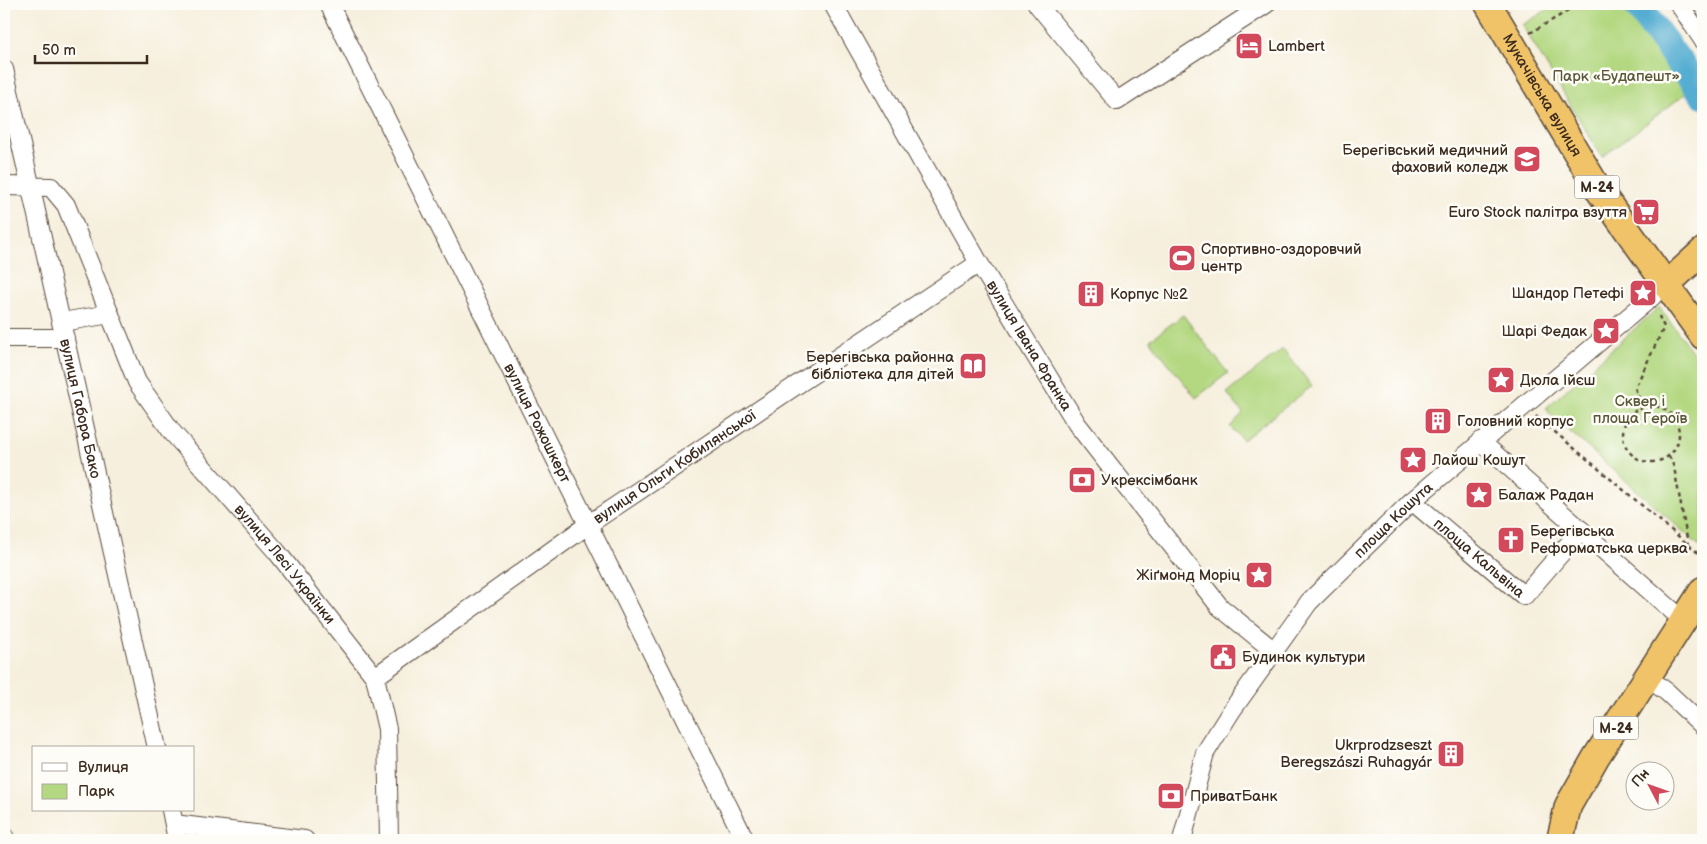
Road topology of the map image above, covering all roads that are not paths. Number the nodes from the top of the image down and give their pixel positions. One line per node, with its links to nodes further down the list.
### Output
1 (329, 4): 20 (street, вулиця Рожошкерт)
2 (833, 4): 12 (street, вулиця Івана Франка)
3 (1037, 4): 4 (street)
4 (1266, 4)
5 (1488, 4): 13 (highway, Мукачівська вулиця / М-24)
6 (1679, 4): 7 (street)
7 (1703, 40)
8 (4, 69): 9 (street, вулиця Габора Бако)
9 (31, 185): 10 (street, вулиця Лесі Українки); 14 (street, вулиця Лесі Українки); 15 (street, вулиця Габора Бако)
10 (4, 186)
11 (1703, 251): 13 (highway)
12 (979, 263): 20 (street, вулиця Ольги Кобилянської); 24 (street, вулиця Івана Франка)
13 (1660, 291): 16 (highway, М-24); 18 (street, площа Кошута)
14 (110, 314): 15 (street); 25 (street, вулиця Лесі Українки)
15 (64, 330): 17 (street); 28 (street, вулиця Габора Бако)
16 (1703, 336)
17 (4, 338)
18 (1480, 441): 19 (street, площа Кошута); 21 (street)
19 (1412, 501): 21 (street, площа Кальвіна); 24 (street, площа Кошута)
20 (588, 524): 25 (street, вулиця Ольги Кобилянської); 34 (street, вулиця Рожошкерт)
21 (1581, 530): 23 (street)
22 (1703, 590): 23 (highway, М-24)
23 (1684, 621): 26 (highway, М-24)
24 (1274, 651): 35 (street, площа Кошута)
25 (375, 677): 33 (street, вулиця Лесі Українки)
26 (1648, 678): 27 (street); 36 (highway, М-24)
27 (1703, 726)
28 (157, 746)
29 (174, 825): 32 (street)
30 (4, 836): 31 (street)
31 (5, 840)
32 (305, 840)
33 (389, 840)
34 (746, 840)
35 (1182, 840)
36 (1560, 840)

